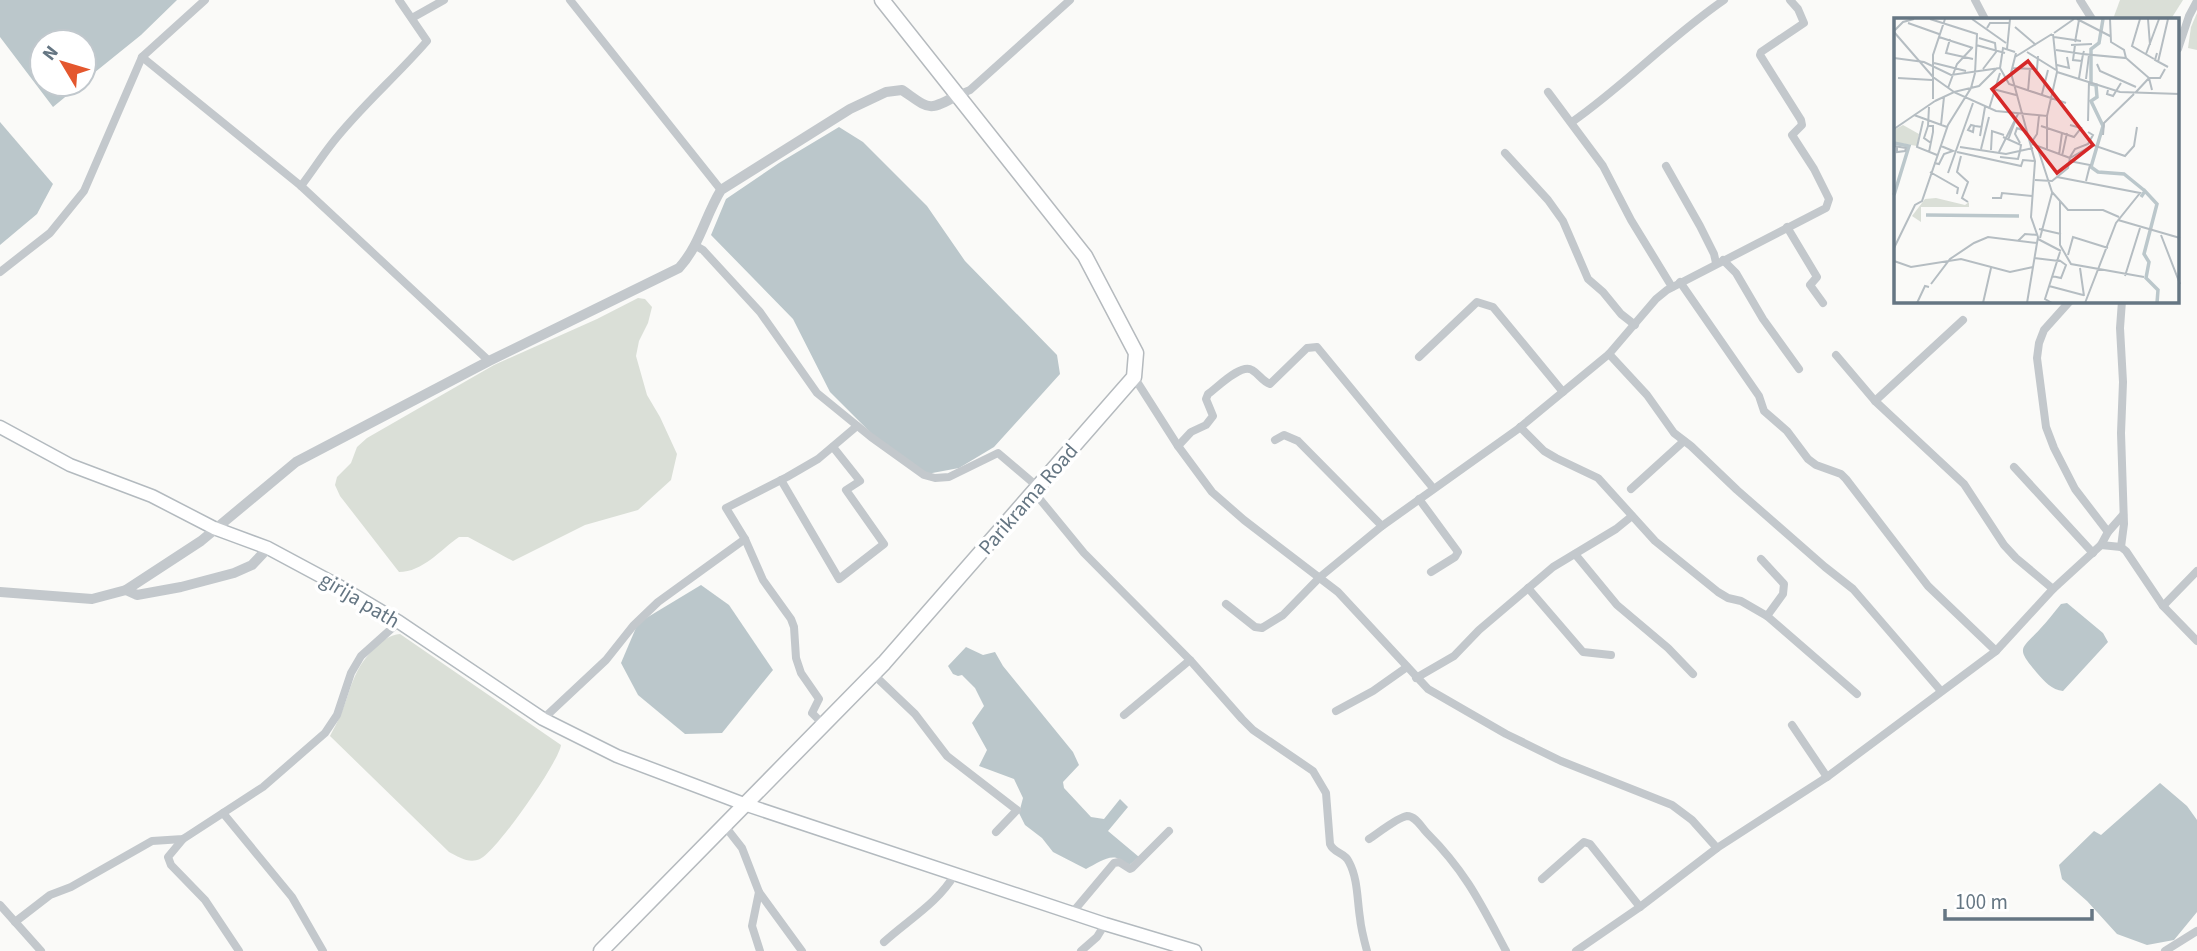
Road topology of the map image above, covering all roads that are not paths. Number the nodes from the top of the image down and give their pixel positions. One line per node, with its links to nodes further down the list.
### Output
1 (205, 0): 16 (street)
2 (399, 0): 12 (street)
3 (444, 0): 12 (street)
4 (570, 0): 23 (street)
5 (882, 0): 18 (main road)
6 (1070, 0): 18 (street)
7 (1724, 0): 19 (street)
8 (1790, 0): 24 (street)
9 (1975, 0): 13 (street)
10 (2080, 0): 14 (street)
11 (2197, 1): 15 (street)
12 (412, 18): 22 (street)
13 (1984, 18)
14 (2091, 18)
15 (2180, 43)
16 (142, 57): 22 (street); 27 (street)
17 (1548, 92): 19 (street)
18 (958, 95): 23 (street); 39 (main road)
19 (1572, 122): 28 (street)
20 (1505, 153): 33 (street)
21 (1666, 166): 26 (street)
22 (301, 186): 37 (street)
23 (721, 190): 25 (street)
24 (1787, 227): 26 (street); 29 (street)
25 (696, 246): 37 (street); 42 (street)
26 (1719, 261): 28 (street); 38 (street)
27 (0, 272)
28 (1676, 284): 33 (street); 79 (street)
29 (1823, 303)
30 (2068, 303): 59 (street)
31 (2122, 303): 55 (street)
32 (1963, 320): 41 (street)
33 (1636, 325): 34 (street)
34 (1609, 354): 40 (street); 46 (street)
35 (1836, 355): 41 (street)
36 (1419, 357): 40 (street)
37 (489, 361): 58 (street)
38 (1799, 369)
39 (1134, 377): 47 (street); 52 (main road, Parikrama Road)
40 (1563, 392): 44 (street)
41 (1875, 401): 71 (street)
42 (857, 426): 48 (street); 52 (street)
43 (0, 427): 58 (main road, girija path)
44 (1520, 427): 51 (street); 56 (street)
45 (1275, 440): 57 (street)
46 (1684, 442): 53 (street); 86 (street)
47 (1178, 446): 51 (street); 69 (street)
48 (833, 447): 50 (street); 50 (street)
49 (2014, 467): 64 (street)
50 (781, 480): 60 (street)
51 (1433, 488): 54 (street)
52 (1036, 489): 81 (street); 83 (main road, Parikrama Road)
53 (1631, 489)
54 (1419, 499): 57 (street); 68 (street)
55 (2123, 515): 59 (street); 62 (street)
56 (1632, 516): 65 (street); 76 (street)
57 (1382, 526): 69 (street)
58 (214, 528): 63 (main road, girija path); 72 (street)
59 (2108, 532): 61 (street)
60 (745, 539): 90 (street); 91 (street)
61 (2101, 545): 62 (street); 64 (street)
62 (2121, 547): 75 (street)
63 (268, 548): 72 (street); 77 (main road, girija path)
64 (2093, 553): 71 (street)
65 (1575, 554): 70 (street); 84 (street)
66 (1762, 559): 76 (street)
67 (2197, 570): 75 (street)
68 (1431, 572)
69 (1320, 577): 74 (street); 82 (street)
70 (1528, 588): 80 (street); 85 (street)
71 (2053, 589): 79 (street)
72 (126, 590): 73 (street)
73 (0, 592)
74 (1226, 604)
75 (2163, 606): 78 (street)
76 (1766, 616): 87 (street)
77 (399, 622): 90 (main road, girija path); 95 (street)
78 (2197, 640)
79 (1996, 651): 86 (street)
80 (1611, 655)
81 (1190, 660): 89 (street); 120 (street)
82 (1407, 667): 85 (street); 88 (street)
83 (873, 674): 91 (main road, Parikrama Road); 98 (street)
84 (1693, 674)
85 (1416, 678): 101 (street)
86 (1941, 691): 93 (street)
87 (1857, 694)
88 (1336, 711)
89 (1124, 715)
90 (543, 719): 94 (main road, girija path)
91 (823, 724): 94 (main road, Parikrama Road)
92 (1792, 724): 93 (street)
93 (1827, 777): 101 (street)
94 (744, 804): 96 (main road, Parikrama Road); 102 (main road, girija path)
95 (223, 813): 99 (street); 114 (street)
96 (724, 825): 104 (street); 115 (main road, Parikrama Road)
97 (1169, 831): 107 (street)
98 (996, 832)
99 (183, 839): 108 (street); 113 (street)
100 (1369, 839): 121 (street)
101 (1717, 848): 106 (street)
102 (955, 874): 107 (main road, girija path); 111 (street)
103 (1542, 879): 106 (street)
104 (759, 892): 116 (street); 117 (street)
105 (0, 905): 108 (street)
106 (1640, 907): 122 (street)
107 (1072, 913): 109 (main road, girija path)
108 (15, 922): 112 (street)
109 (1105, 924): 118 (street); 119 (main road, girija path)
110 (2197, 932): 123 (street)
111 (884, 942)
112 (41, 951)
113 (239, 951)
114 (324, 951)
115 (601, 951)
116 (760, 951)
117 (802, 951)
118 (1081, 951)
119 (1195, 951)
120 (1367, 951)
121 (1506, 951)
122 (1576, 951)
123 (2165, 951)

